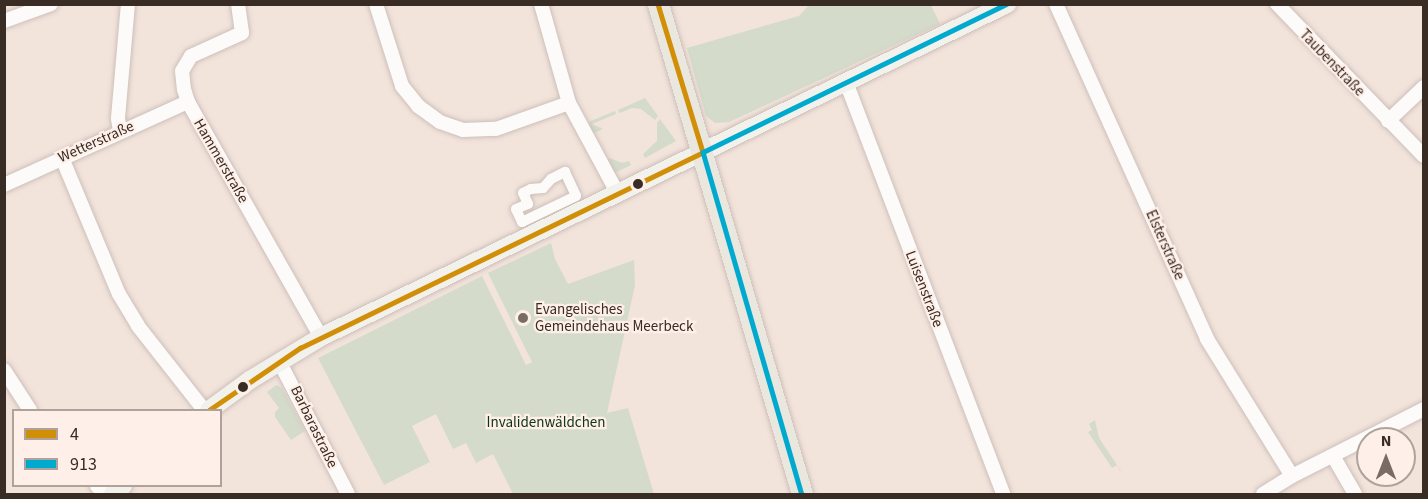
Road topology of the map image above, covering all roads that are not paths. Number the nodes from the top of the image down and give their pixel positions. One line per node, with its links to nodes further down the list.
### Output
1 (51, 4): 10 (street)
2 (128, 4): 16 (street)
3 (238, 4): 13 (street, Hammerstraße)
4 (376, 4): 14 (street)
5 (542, 4): 14 (street)
6 (658, 4): 17 (main road)
7 (1007, 4): 11 (main road)
8 (1056, 4): 31 (street, Elsterstraße)
9 (1277, 4): 15 (street, Taubenstraße)
10 (4, 21)
11 (846, 82): 17 (main road); 34 (street, Luisenstraße)
12 (1424, 87): 15 (street)
13 (188, 102): 16 (street, Wetterstraße); 23 (street, Hammerstraße)
14 (569, 103): 21 (street)
15 (1388, 121): 18 (street, Taubenstraße)
16 (120, 131): 19 (street, Wetterstraße)
17 (703, 152): 21 (main road); 33 (main road)
18 (1424, 156)
19 (62, 158): 20 (street, Wetterstraße); 27 (street)
20 (4, 185)
21 (618, 194): 23 (main road)
22 (522, 222): 22 (street)
23 (321, 337): 24 (main road)
24 (279, 361): 28 (main road); 32 (street, Barbarastraße)
25 (4, 370): 26 (street)
26 (29, 409)
27 (202, 409)
28 (212, 409)
29 (1424, 409): 30 (street)
30 (1333, 456): 31 (street); 36 (street)
31 (1292, 476): 35 (street)
32 (348, 495)
33 (802, 495)
34 (1003, 495)
35 (1263, 495)
36 (1355, 495)

